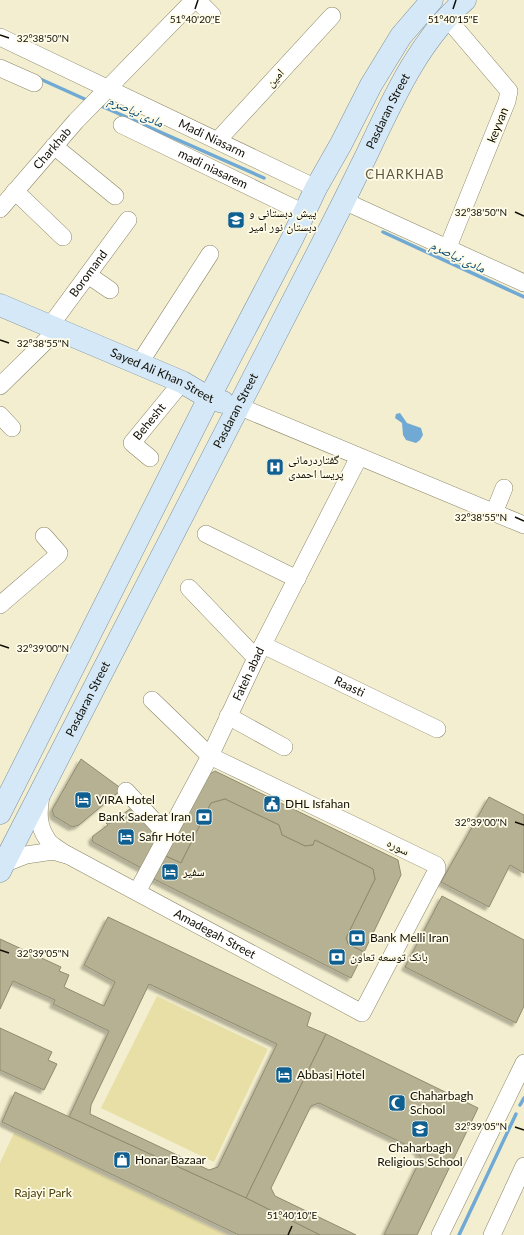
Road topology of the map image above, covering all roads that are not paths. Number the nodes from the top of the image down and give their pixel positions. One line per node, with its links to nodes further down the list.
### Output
1 (196, 0): 4 (street); 10 (street, Charkhab)
2 (432, 0): 14 (main road)
3 (465, 0): 6 (main road, Pasdaran Street)
4 (212, 15)
5 (332, 16): 12 (street, امین)
6 (447, 18): 17 (main road, Pasdaran Street); 22 (street, keyvan)
7 (0, 37): 10 (street, Madi Niasarm)
8 (0, 68): 9 (street)
9 (34, 84)
10 (106, 89): 12 (street, Madi Niasarm); 13 (street, Charkhab)
11 (122, 125): 19 (street, madi niasarem)
12 (218, 140): 14 (street, Madi Niasarm)
13 (54, 146): 15 (street, Charkhab); 16 (street)
14 (316, 188): 19 (main road)
15 (16, 191): 18 (street, Charkhab); 21 (street)
16 (115, 196)
17 (344, 200): 22 (street); 33 (main road, Pasdaran Street)
18 (0, 209)
19 (304, 213): 32 (main road)
20 (128, 220): 24 (street, Boromand)
21 (63, 236)
22 (448, 247): 25 (street)
23 (210, 254): 29 (street)
24 (88, 274): 26 (street); 28 (street, Boromand)
25 (524, 283)
26 (110, 290)
27 (0, 306): 28 (main road, Sayed Ali Khan Street)
28 (54, 328): 29 (main road, Sayed Ali Khan Street); 31 (street, Boromand)
29 (139, 364): 30 (main road, Sayed Ali Khan Street)
30 (182, 382): 32 (main road, Sayed Ali Khan Street); 39 (street, Behesht)
31 (0, 386)
32 (209, 398): 33 (main road, Sayed Ali Khan Street); 36 (main road)
33 (238, 406): 37 (main road, Pasdaran Street); 38 (street, Sayed Ali Khan Street)
34 (0, 415): 35 (street)
35 (12, 428)
36 (192, 432): 37 (main road); 55 (main road)
37 (220, 440): 54 (main road, Pasdaran Street)
38 (359, 456): 41 (street, Sayed Ali Khan Street); 45 (street, Fateh abad)
39 (150, 458)
40 (504, 488): 41 (street)
41 (494, 513): 42 (street, Sayed Ali Khan Street)
42 (524, 525)
43 (206, 534): 45 (street)
44 (44, 536): 47 (street)
45 (297, 579): 48 (street, Fateh abad)
46 (189, 588): 48 (street)
47 (0, 605)
48 (260, 652): 50 (street, Fateh abad); 51 (street, Raasti)
49 (152, 700): 53 (street)
50 (228, 716): 52 (street); 53 (street, Fateh abad)
51 (437, 728)
52 (284, 747)
53 (210, 756): 60 (street, Fateh abad); 64 (street, سوره)
54 (42, 788): 55 (main road); 59 (main road, Pasdaran Street); 61 (street, Amadegah Street)
55 (9, 789): 57 (main road)
56 (126, 791): 60 (street)
57 (0, 813)
58 (0, 824): 59 (main road)
59 (20, 831): 62 (main road, Pasdaran Street)
60 (167, 835): 63 (street, Fateh abad)
61 (67, 855): 62 (street, Amadegah Street); 63 (street, Amadegah Street)
62 (2, 867)
63 (137, 892): 64 (street, Amadegah Street)
64 (362, 1013)
65 (524, 1063): 67 (street)
66 (524, 1166): 68 (street)
67 (440, 1235)
68 (492, 1235)

